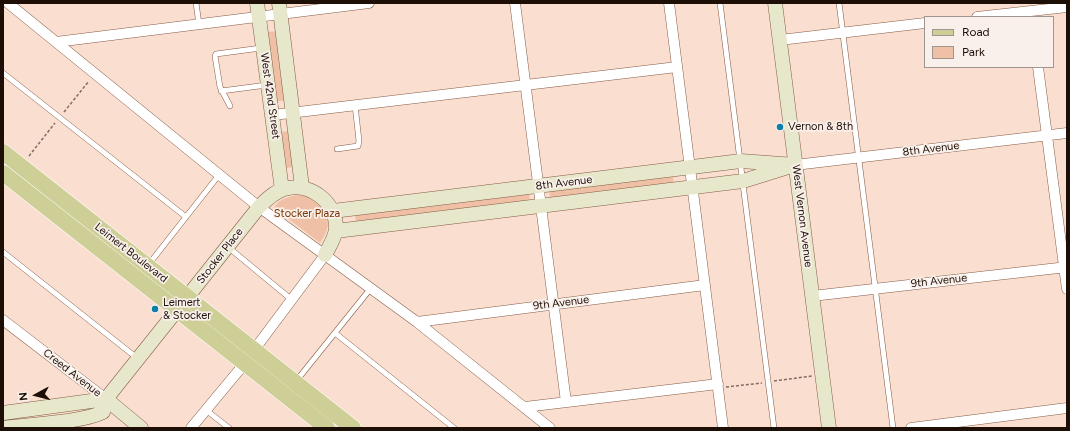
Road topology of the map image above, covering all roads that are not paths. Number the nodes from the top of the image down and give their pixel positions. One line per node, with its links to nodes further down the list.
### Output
1 (8, 3): 18 (street)
2 (196, 3): 15 (lane)
3 (369, 3): 10 (street)
4 (516, 3): 24 (street)
5 (669, 3): 20 (street)
6 (720, 3): 34 (lane)
7 (775, 3): 17 (street, West Vernon Avenue)
8 (839, 3): 16 (lane)
9 (1067, 7): 12 (street)
10 (279, 9): 11 (street); 28 (street, West 42nd Street)
11 (258, 10): 15 (street); 19 (street, West 42nd Street)
12 (1031, 10): 13 (street)
13 (986, 16)
14 (924, 23): 16 (street)
15 (199, 24): 18 (street)
16 (843, 32): 17 (street); 33 (lane)
17 (780, 40): 36 (street, West Vernon Avenue)
18 (56, 42): 38 (street)
19 (263, 48): 23 (street, West 42nd Street); 25 (lane)
20 (677, 67): 24 (street); 37 (street)
21 (1038, 68): 31 (street)
22 (3, 73): 47 (lane)
23 (268, 85): 25 (lane); 29 (street, West 42nd Street)
24 (526, 85): 26 (street); 40 (street)
25 (221, 91): 27 (lane)
26 (355, 105): 28 (street); 32 (lane)
27 (230, 106)
28 (293, 112): 29 (street); 41 (street, West 42nd Street)
29 (273, 115): 43 (street, West 42nd Street)
30 (1067, 133): 31 (street, 8th Avenue)
31 (1047, 136): 33 (street, 8th Avenue); 53 (street)
32 (337, 149)
33 (859, 157): 36 (street, 8th Avenue); 56 (lane)
34 (741, 161): 36 (street, 8th Avenue); 37 (street, 8th Avenue); 39 (lane)
35 (5, 164): 52 (main road, Leimert Boulevard); 60 (main road, Leimert Boulevard)
36 (795, 165): 39 (street, 8th Avenue); 58 (street, West Vernon Avenue)
37 (690, 167): 40 (street, 8th Avenue); 42 (street)
38 (219, 175): 45 (street); 47 (lane)
39 (743, 181): 42 (street, 8th Avenue); 85 (lane)
40 (539, 186): 44 (street); 46 (street, 8th Avenue)
41 (302, 187): 43 (street); 46 (street)
42 (693, 188): 44 (street, 8th Avenue); 54 (street)
43 (282, 190): 45 (street)
44 (542, 206): 48 (street, 8th Avenue); 61 (street)
45 (259, 207): 49 (street, Stocker Place); 51 (street)
46 (333, 212): 48 (street)
47 (186, 217): 52 (lane)
48 (336, 230): 51 (street)
49 (227, 247): 59 (lane); 60 (street, Stocker Place)
50 (3, 252): 66 (lane)
51 (325, 255): 55 (street); 59 (street)
52 (147, 266): 60 (main road, Leimert Boulevard)
53 (1066, 268): 56 (street, 9th Avenue); 57 (street)
54 (705, 285): 61 (street, 9th Avenue); 69 (street)
55 (372, 287): 63 (street); 64 (lane)
56 (875, 288): 58 (street, 9th Avenue); 87 (lane)
57 (1067, 289)
58 (812, 296): 86 (street, West Vernon Avenue)
59 (292, 300): 65 (street)
60 (183, 303): 65 (main road, Leimert Boulevard); 66 (street, Stocker Place); 67 (main road, Leimert Boulevard)
61 (554, 304): 63 (street, 9th Avenue); 71 (street)
62 (3, 320): 70 (street, Creed Avenue)
63 (417, 322): 72 (street)
64 (335, 333): 68 (lane); 82 (lane)
65 (254, 350): 68 (main road, Leimert Boulevard)
66 (139, 360): 70 (street, Stocker Place)
67 (245, 363): 74 (street); 80 (main road, Leimert Boulevard)
68 (295, 383): 81 (main road, Leimert Boulevard)
69 (718, 384): 71 (street); 84 (street)
70 (106, 400): 75 (street); 76 (street); 77 (street, Creed Avenue)
71 (566, 402): 72 (street)
72 (525, 407): 83 (street)
73 (1067, 408): 88 (street)
74 (206, 410): 78 (street); 79 (lane)
75 (3, 413)
76 (3, 428)
77 (141, 428)
78 (191, 428)
79 (229, 428)
80 (327, 428)
81 (353, 428)
82 (454, 428)
83 (550, 428)
84 (724, 428)
85 (774, 428)
86 (829, 428)
87 (893, 428)
88 (910, 428)

